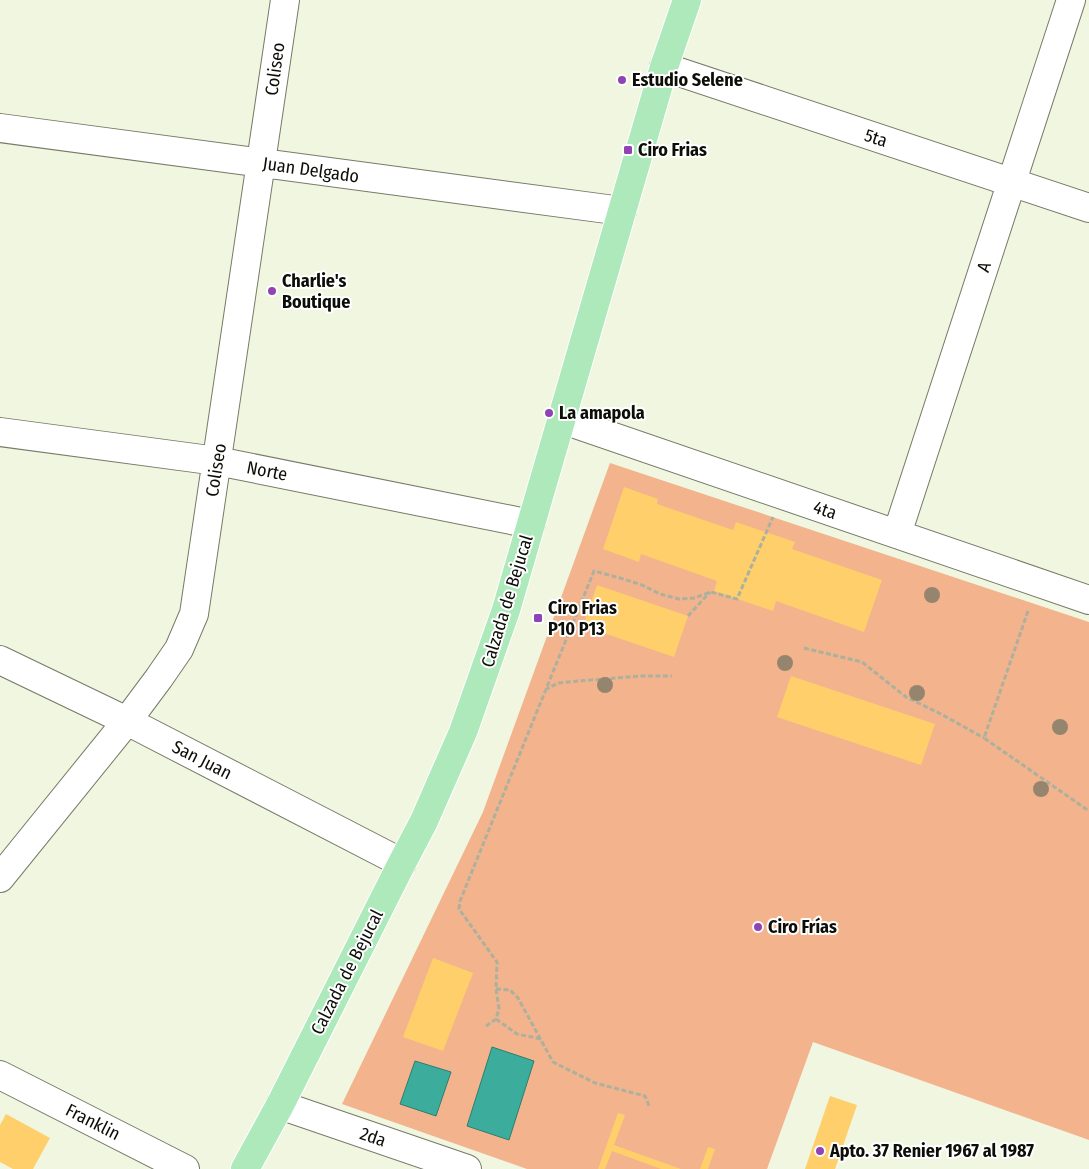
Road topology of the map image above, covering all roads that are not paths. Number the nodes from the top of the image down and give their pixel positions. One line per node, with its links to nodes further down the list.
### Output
1 (286, 0): 6 (street, Coliseo)
2 (687, 0): 4 (main road, Calzada de Bejucal)
3 (1071, 0): 7 (street, A)
4 (664, 67): 7 (street, 5ta); 9 (main road, Calzada de Bejucal)
5 (0, 128): 6 (street, Juan Delgado)
6 (261, 163): 9 (street, Juan Delgado); 12 (street, Coliseo)
7 (1012, 183): 8 (street, 5ta); 14 (street, A)
8 (1089, 208)
9 (622, 211): 10 (main road, Calzada de Bejucal)
10 (561, 419): 13 (main road, Calzada de Bejucal); 14 (street, 4ta)
11 (0, 432): 12 (street, Norte)
12 (217, 461): 13 (street, Norte); 17 (street, Coliseo)
13 (531, 524): 18 (main road, Calzada de Bejucal)
14 (897, 534): 15 (street, 4ta)
15 (1089, 600)
16 (0, 660): 17 (street, San Juan)
17 (127, 722): 18 (street, San Juan); 19 (street, Coliseo)
18 (402, 863): 21 (main road, Calzada de Bejucal)
19 (0, 878)
20 (0, 1075): 22 (street, Franklin)
21 (280, 1105): 23 (main road, Calzada de Bejucal); 24 (street, 2da)
22 (185, 1169)
23 (244, 1169)
24 (467, 1169)

